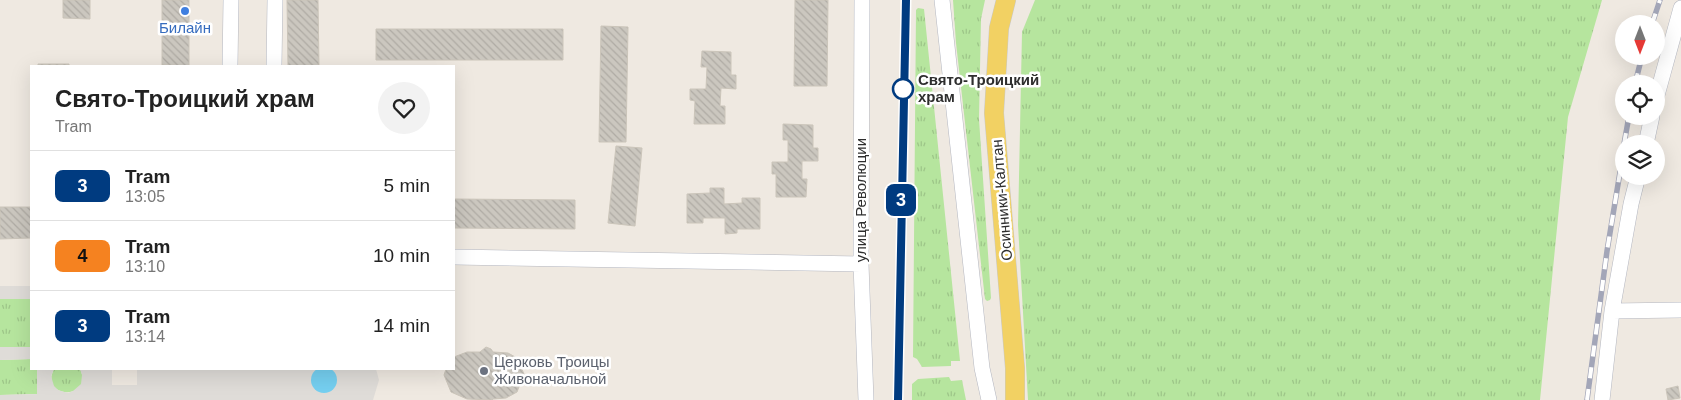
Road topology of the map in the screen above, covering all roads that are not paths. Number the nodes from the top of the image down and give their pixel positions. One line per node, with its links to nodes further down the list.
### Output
1 (231, 0): 7 (street)
2 (275, 0): 8 (street)
3 (862, 0): 12 (street, улица Революции)
4 (942, 0): 16 (street)
5 (1006, 0): 17 (main road, Осинники-Калтан)
6 (1681, 8): 9 (street)
7 (230, 65)
8 (274, 65)
9 (1663, 75)
10 (1636, 185): 14 (street)
11 (455, 257): 12 (street)
12 (861, 264): 15 (street, улица Революции)
13 (1681, 310): 14 (street)
14 (1612, 311): 18 (street)
15 (866, 400)
16 (989, 400)
17 (1015, 400)
18 (1602, 400)

